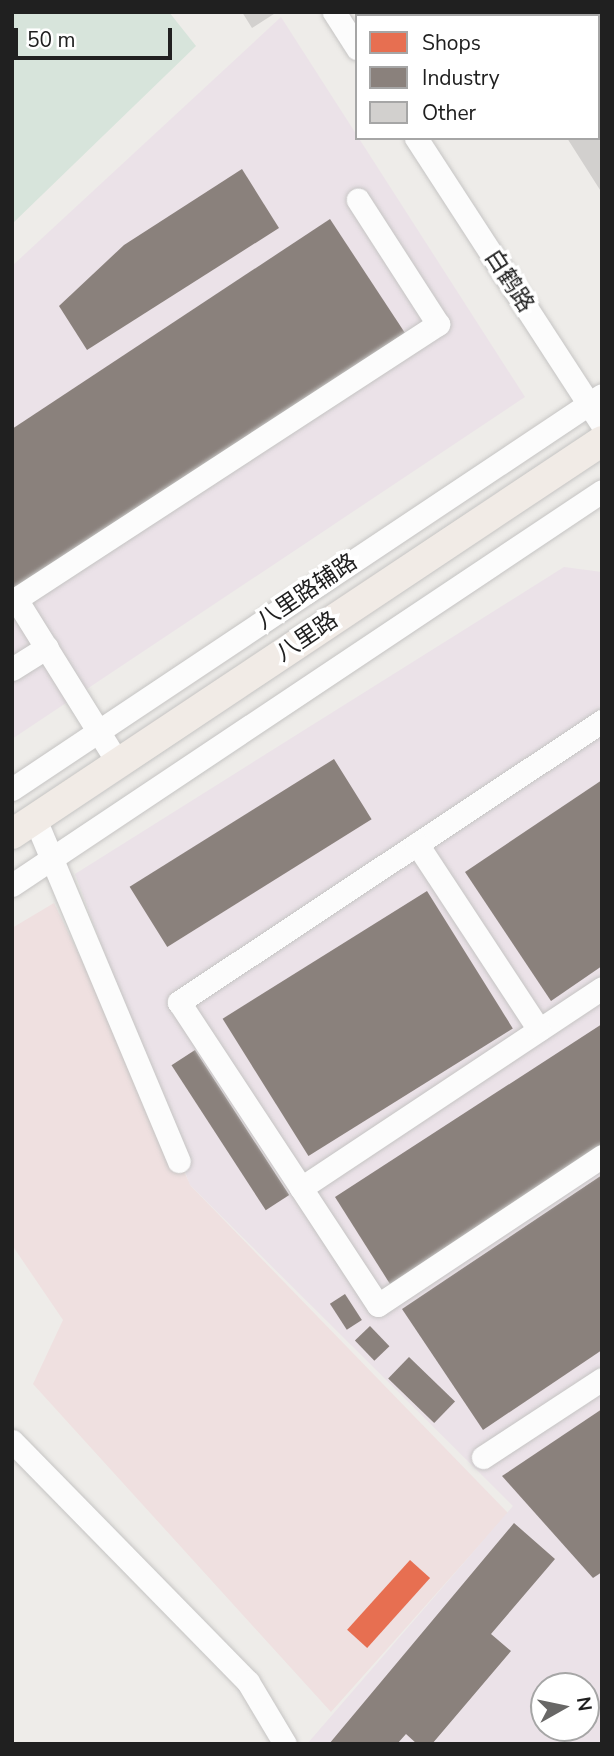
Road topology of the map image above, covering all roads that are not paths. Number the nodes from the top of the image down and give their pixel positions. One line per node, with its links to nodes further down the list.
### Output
1 (334, 12): 2 (street)
2 (355, 45)
3 (417, 140): 5 (street, 白鹤路)
4 (358, 200): 9 (street)
5 (595, 399): 6 (street, 白鹤路); 13 (street, 八里路辅路)
6 (602, 424)
7 (602, 441): 14 (main road, 八里路)
8 (602, 491): 18 (street)
9 (14, 601): 10 (street)
10 (47, 647): 11 (street); 13 (street)
11 (12, 669)
12 (602, 722): 17 (street)
13 (99, 731): 14 (street); 15 (street, 八里路辅路)
14 (118, 763): 16 (main road, 八里路)
15 (12, 789)
16 (24, 827): 18 (street)
17 (417, 844): 21 (street); 24 (street)
18 (52, 859): 19 (street); 23 (street)
19 (12, 885)
20 (602, 988): 21 (street)
21 (539, 1030): 24 (street)
22 (602, 1156): 24 (street)
23 (179, 1161)
24 (301, 1188)
25 (602, 1378): 27 (street)
26 (12, 1441): 28 (street)
27 (484, 1457)
28 (285, 1744)

